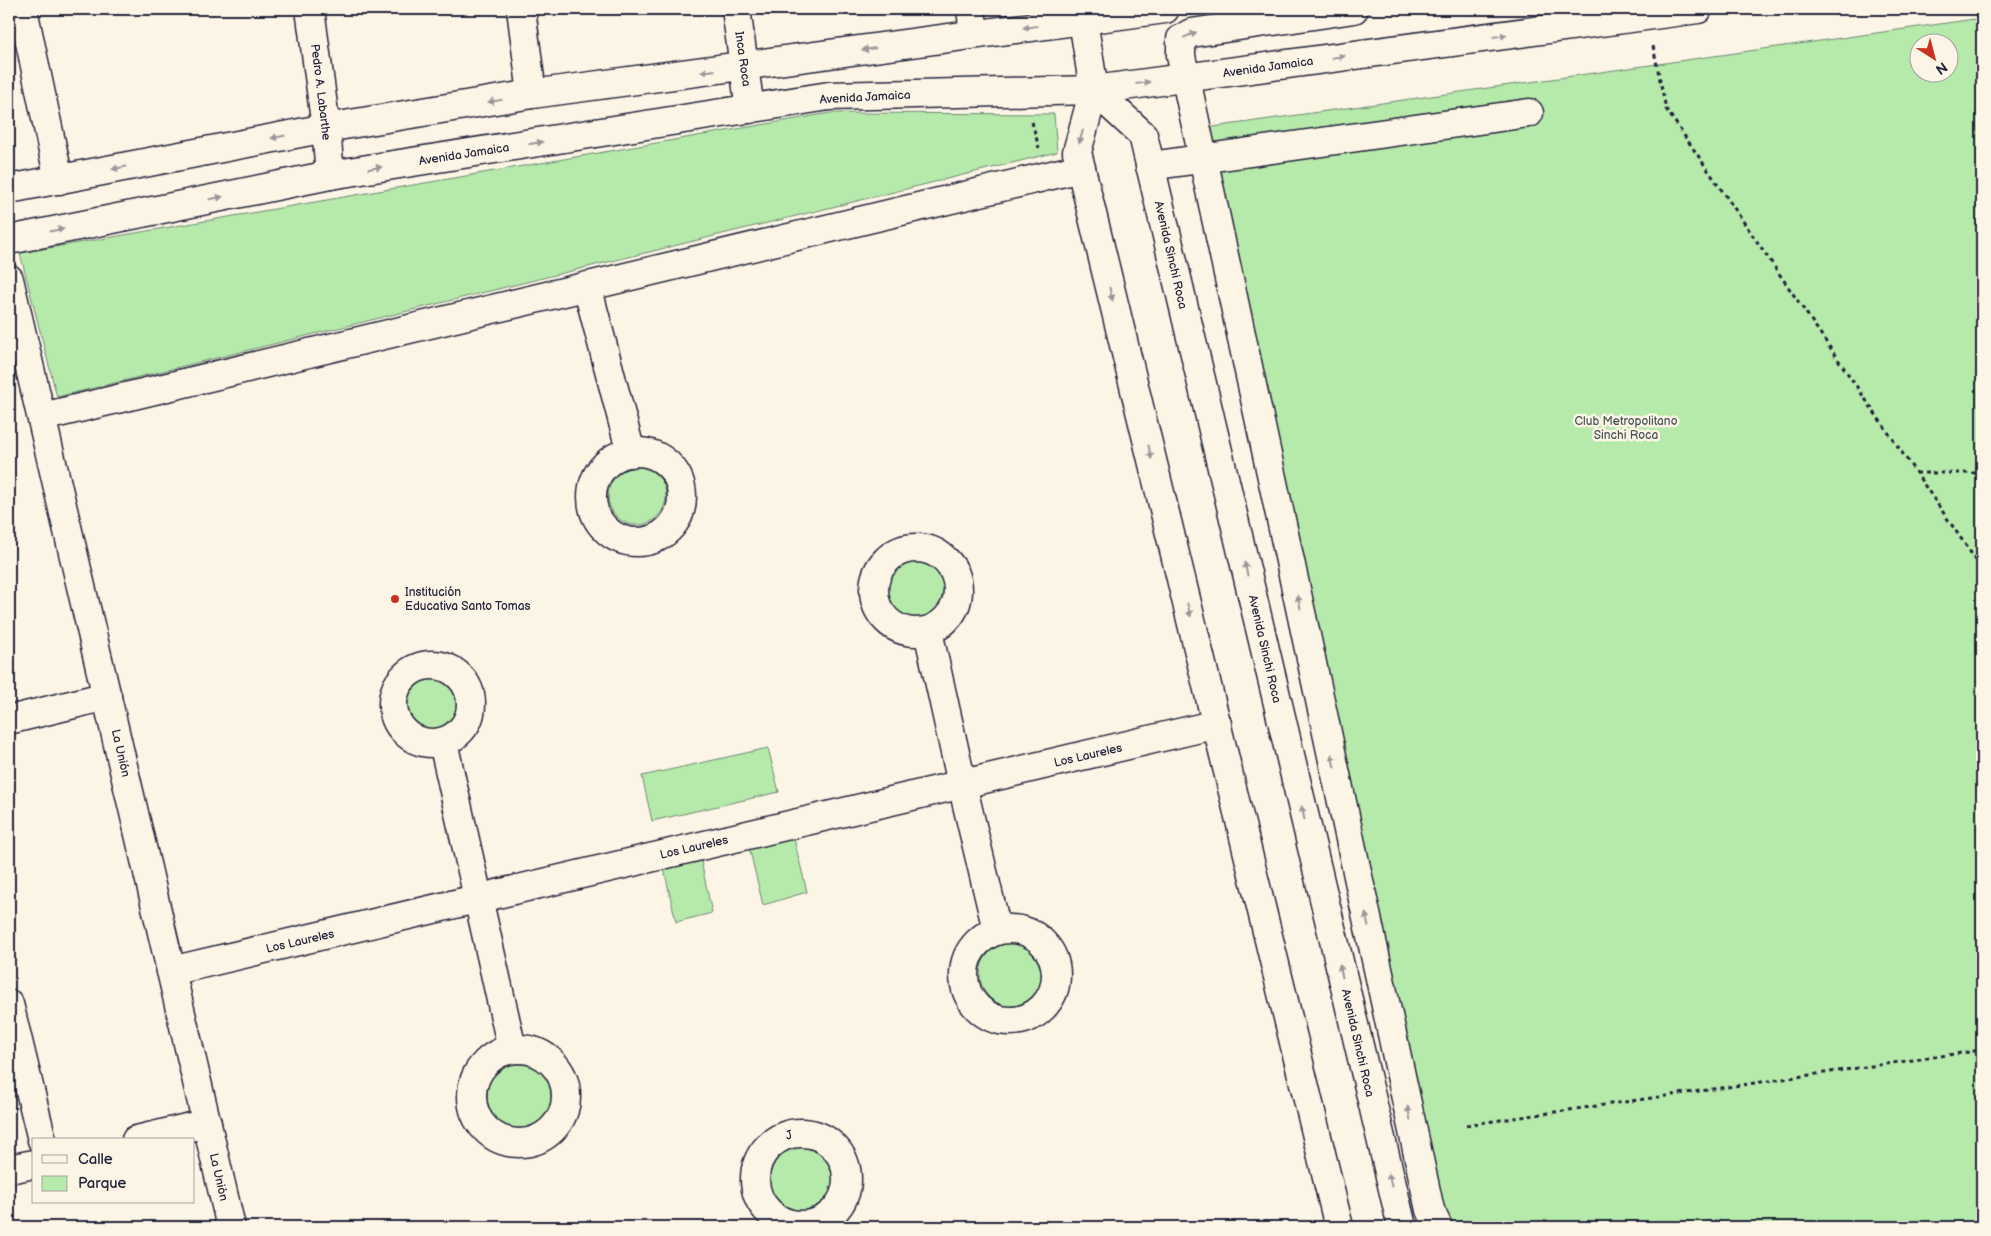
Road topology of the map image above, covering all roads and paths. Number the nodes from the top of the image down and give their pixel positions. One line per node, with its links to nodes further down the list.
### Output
1 (23, 9): 22 (main road)
2 (310, 9): 17 (main road, Pedro A. Labarthe)
3 (521, 9): 14 (main road)
4 (736, 9): 11 (main road, Inca Roca)
5 (1165, 9): 9 (main road)
6 (1354, 9): 12 (main road, one-way to 6)
7 (1698, 9): 8 (main road, Avenida Jamaica)
8 (1647, 16): 12 (main road, Avenida Jamaica, one-way to 8); 29 (path)
9 (1083, 20): 10 (main road, one-way to 10); 13 (main road)
10 (973, 22): 11 (main road, one-way to 11)
11 (744, 66): 14 (main road, one-way to 14); 15 (main road, Inca Roca)
12 (1186, 78): 13 (main road, Avenida Jamaica, one-way to 12); 18 (main road)
13 (1094, 90): 15 (main road, Avenida Jamaica); 19 (main road, Avenida Sinchi Roca); 20 (main road, one-way to 20)
14 (532, 94): 17 (main road, one-way to 17)
15 (750, 109): 21 (main road, Avenida Jamaica, one-way to 15)
16 (1530, 113): 18 (main road)
17 (326, 128): 21 (main road, Pedro A. Labarthe); 22 (main road, one-way to 22)
18 (1203, 159): 19 (main road); 53 (main road, one-way to 18)
19 (1150, 166): 52 (main road, Avenida Sinchi Roca, one-way to 19)
20 (1081, 168): 26 (main road); 35 (main road, one-way to 35)
21 (330, 175): 24 (main road, Avenida Jamaica, one-way to 21)
22 (58, 180): 23 (main road)
23 (9, 189)
24 (9, 240)
25 (9, 279): 27 (main road, La Unión)
26 (587, 286): 27 (main road); 28 (main road)
27 (42, 417): 33 (main road, La Unión)
28 (631, 453)
29 (1916, 473): 30 (path); 31 (path)
30 (1982, 473)
31 (1982, 569)
32 (928, 631): 37 (main road)
33 (107, 696): 34 (main road); 40 (main road, La Unión)
34 (9, 720)
35 (1217, 724): 37 (main road, Los Laureles); 51 (main road)
36 (443, 742): 38 (main road)
37 (962, 784): 38 (main road, Los Laureles); 39 (main road)
38 (478, 898): 40 (main road, Los Laureles); 42 (main road)
39 (997, 930)
40 (172, 971): 44 (main road, La Unión)
41 (9, 1009): 46 (main road)
42 (512, 1049)
43 (1982, 1050): 45 (path)
44 (207, 1123): 47 (main road); 50 (main road, La Unión)
45 (1466, 1125)
46 (41, 1138)
47 (144, 1138)
48 (32, 1164): 49 (main road)
49 (9, 1170)
50 (231, 1227)
51 (1339, 1227)
52 (1402, 1227)
53 (1438, 1227)

